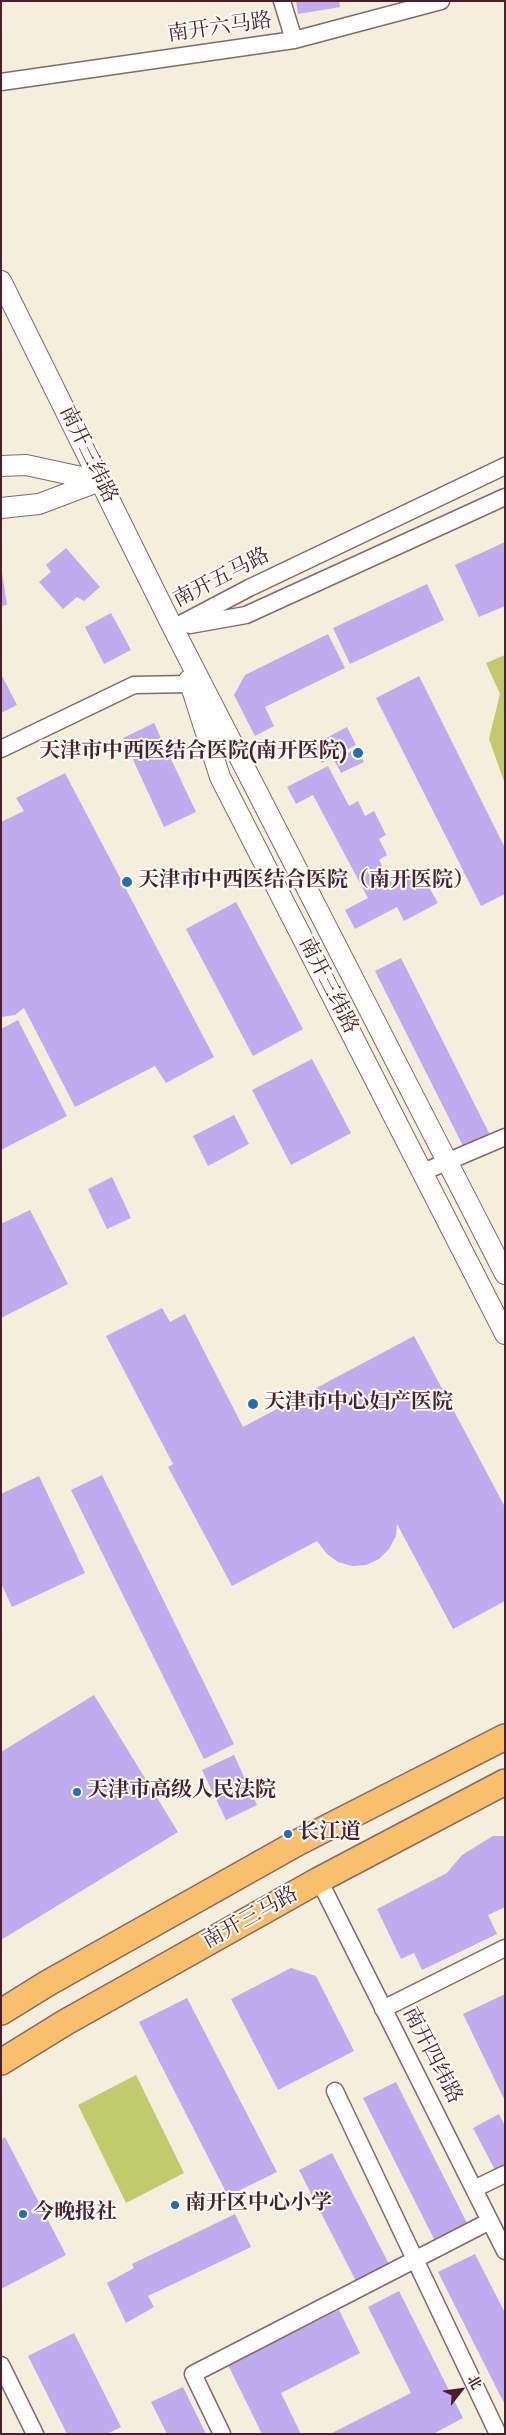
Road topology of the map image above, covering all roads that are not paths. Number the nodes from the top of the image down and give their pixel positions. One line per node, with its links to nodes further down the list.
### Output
1 (282, 1): 3 (street)
2 (441, 1): 3 (street, 南开六马路)
3 (294, 40): 4 (street, 南开六马路)
4 (1, 82)
5 (1, 281): 8 (street, 南开三纬路)
6 (1, 466): 8 (street)
7 (505, 466): 11 (street, 南开五马路)
8 (100, 481): 10 (street); 11 (street, 南开三纬路)
9 (505, 497): 11 (street, 南开五马路)
10 (1, 508)
11 (173, 628): 12 (street, 南开三纬路); 15 (street, 南开三纬路)
12 (190, 684): 13 (street); 16 (street, 南开三纬路)
13 (1, 749)
14 (505, 1137): 15 (street)
15 (448, 1161): 16 (street); 17 (street, 南开三纬路)
16 (423, 1172): 18 (street, 南开三纬路)
17 (505, 1274)
18 (505, 1334)
19 (505, 1737): 24 (main road, 南开三马路)
20 (505, 1782): 21 (main road, 南开三马路)
21 (319, 1880): 23 (street, 南开四纬路); 25 (main road, 南开三马路)
22 (505, 1948): 23 (street)
23 (383, 2009): 28 (street, 南开四纬路)
24 (1, 2012)
25 (1, 2062)
26 (334, 2091): 31 (street)
27 (505, 2174): 28 (street)
28 (474, 2189): 29 (street, 南开四纬路)
29 (490, 2222): 30 (street, 南开四纬路); 31 (street)
30 (505, 2251)
31 (415, 2260): 34 (street); 35 (street)
32 (1, 2365): 33 (street)
33 (35, 2434)
34 (222, 2434)
35 (498, 2434)

